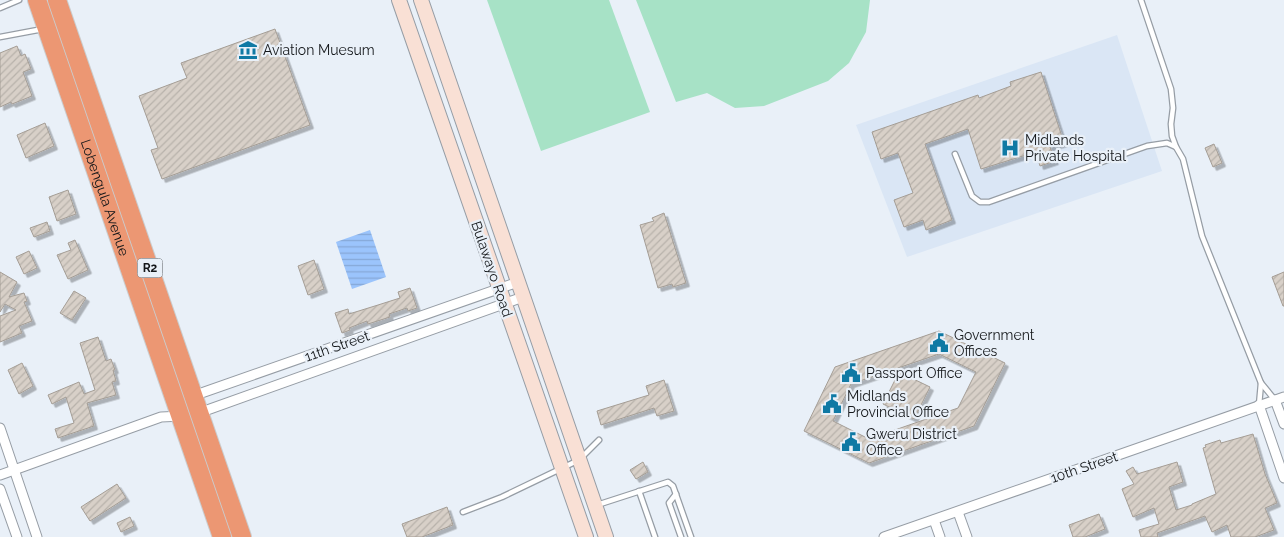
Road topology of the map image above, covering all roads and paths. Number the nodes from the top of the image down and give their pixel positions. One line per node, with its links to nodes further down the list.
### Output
1 (19, 0): 7 (lane)
2 (37, 0): 8 (highway, Lobengula Avenue / R2)
3 (57, 0): 17 (highway, Lobengula Avenue / R2)
4 (399, 0): 13 (street, Bulawayo Road)
5 (421, 0): 12 (street, Bulawayo Road)
6 (1141, 0): 10 (lane)
7 (0, 8)
8 (47, 28): 9 (lane); 20 (highway, Lobengula Avenue / R2)
9 (0, 37)
10 (1176, 147): 11 (lane); 16 (lane)
11 (955, 154)
12 (518, 282): 13 (street, 11th Street); 14 (street, Bulawayo Road)
13 (499, 290): 15 (street, Bulawayo Road); 17 (street, 11th Street)
14 (523, 297): 15 (street, 11th Street); 26 (street, Bulawayo Road)
15 (504, 303): 21 (street, 11th Street); 27 (street, Bulawayo Road)
16 (1261, 383): 18 (lane); 19 (lane)
17 (194, 396): 20 (street, 11th Street); 21 (highway, Lobengula Avenue / R2)
18 (1279, 398): 19 (street, 10th Street); 23 (street)
19 (1259, 405): 30 (street); 36 (street, 10th Street)
20 (178, 410): 21 (street, 11th Street); 22 (street, 11th Street); 22 (street, 11th Street); 40 (highway, Lobengula Avenue / R2)
21 (200, 413): 41 (highway, Lobengula Avenue / R2)
22 (162, 417): 28 (street, 11th Street)
23 (1284, 424)
24 (0, 428): 28 (street)
25 (599, 440): 26 (lane)
26 (579, 460): 27 (lane); 34 (street, Bulawayo Road)
27 (561, 468): 35 (lane); 42 (street, Bulawayo Road)
28 (14, 470): 29 (street, 11th Street); 39 (street)
29 (0, 475)
30 (1284, 478)
31 (0, 489): 38 (street)
32 (639, 491): 33 (lane); 34 (lane); 44 (lane)
33 (676, 494): 45 (lane); 46 (lane)
34 (596, 505): 43 (street, Bulawayo Road)
35 (463, 512)
36 (958, 512): 37 (street, 10th Street); 49 (street)
37 (934, 520): 47 (street, 10th Street); 48 (street)
38 (17, 537)
39 (37, 537)
40 (222, 537)
41 (242, 537)
42 (586, 537)
43 (606, 537)
44 (655, 537)
45 (681, 537)
46 (691, 537)
47 (884, 537)
48 (940, 537)
49 (967, 537)

